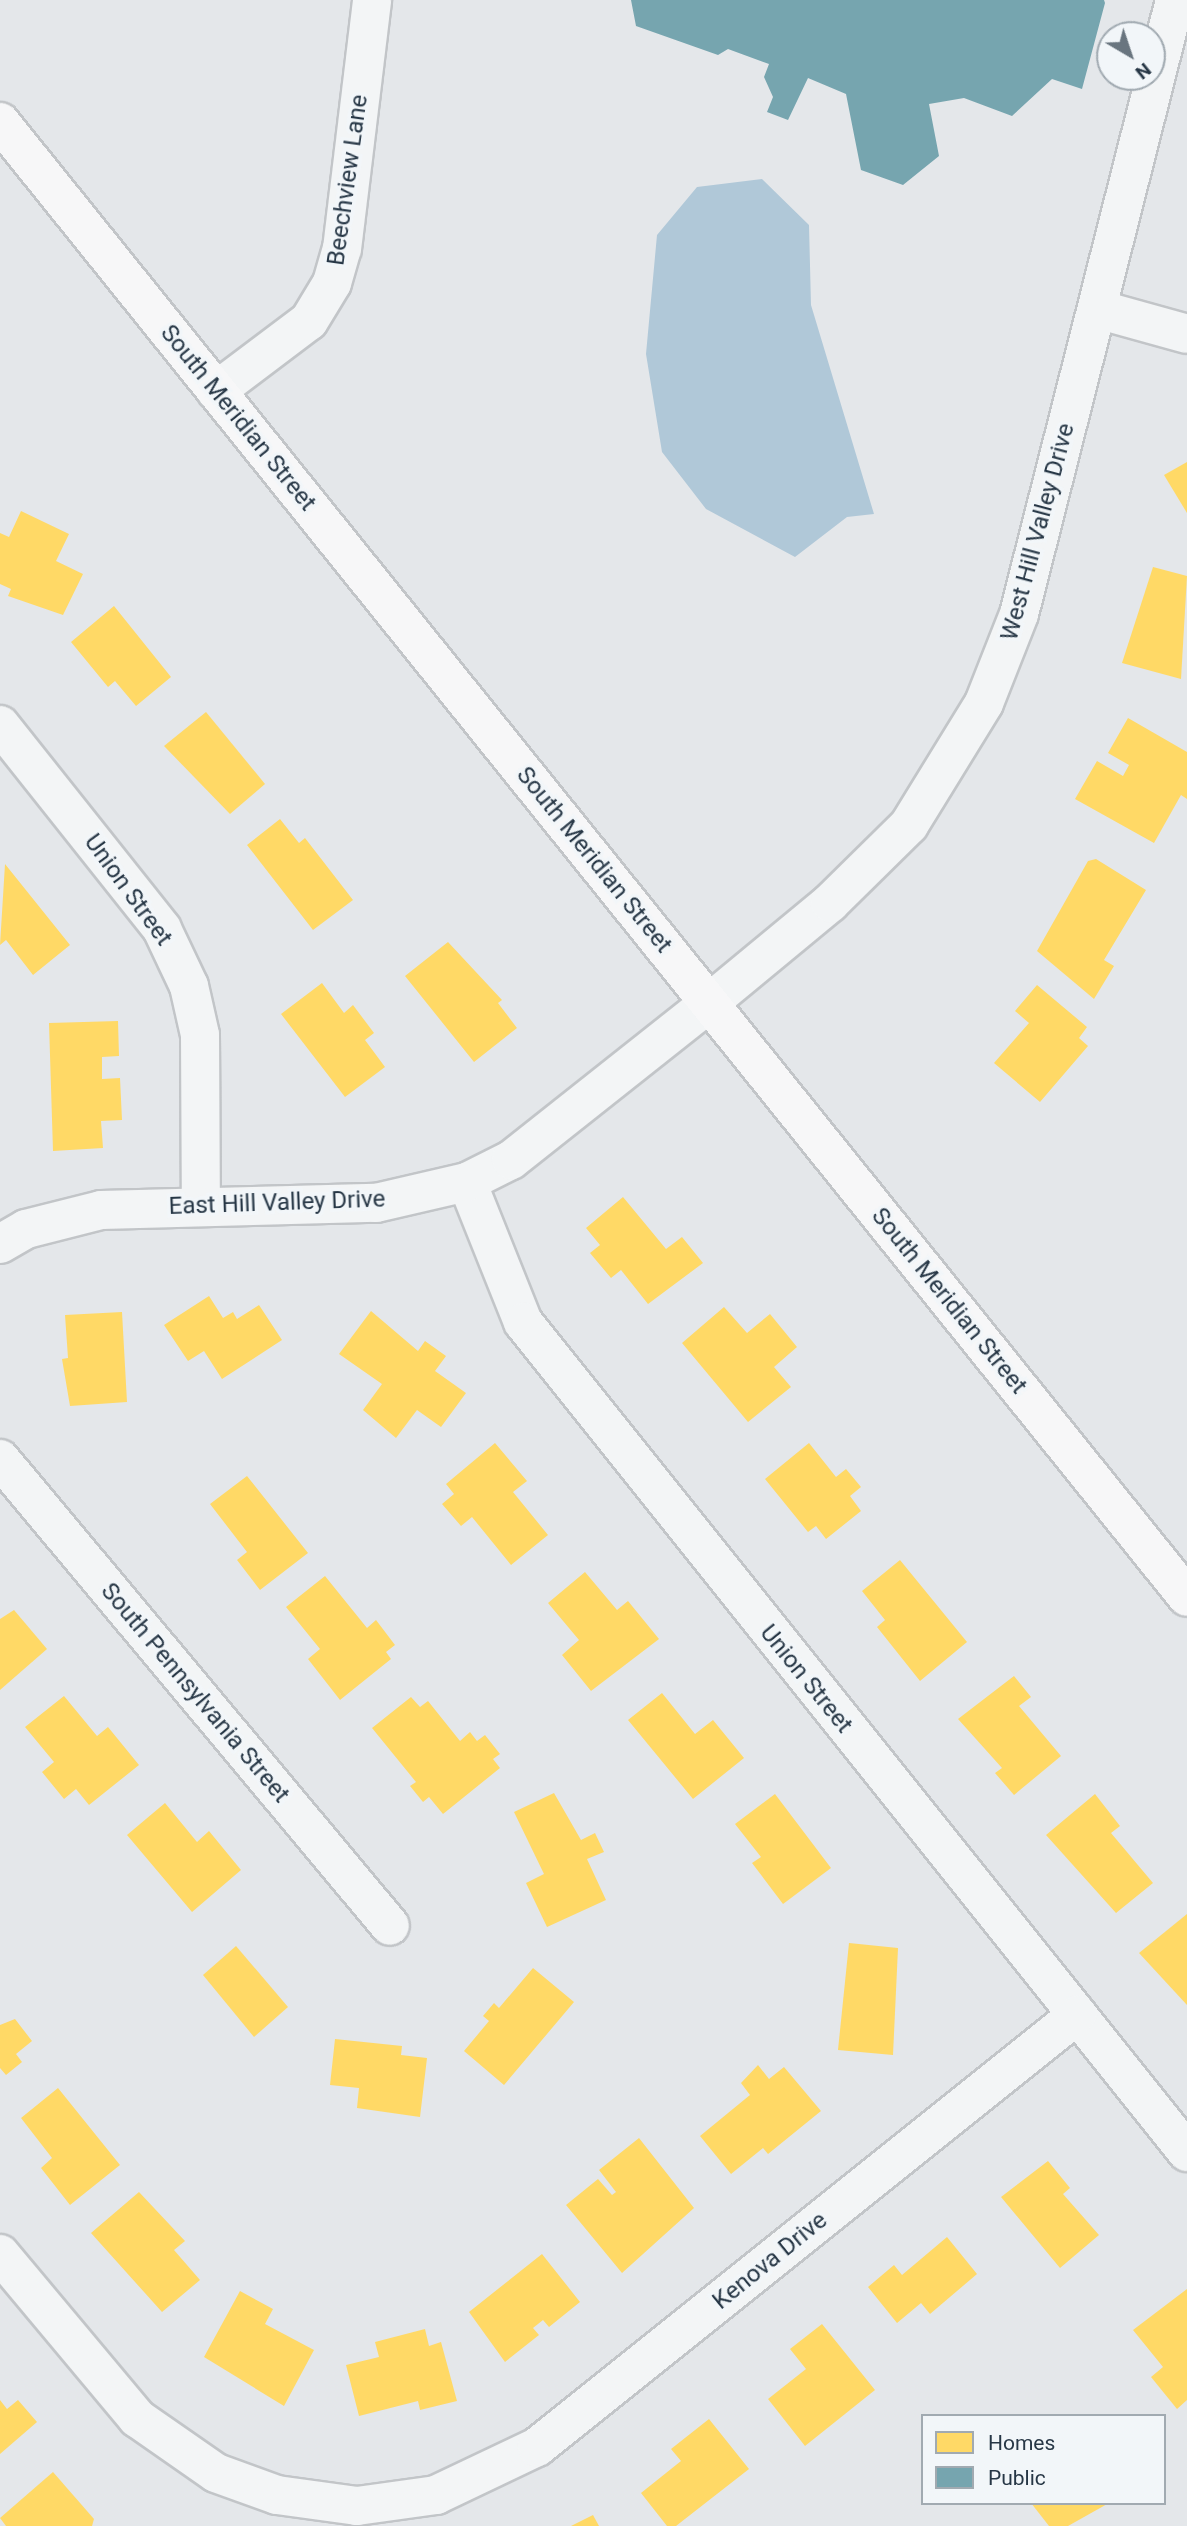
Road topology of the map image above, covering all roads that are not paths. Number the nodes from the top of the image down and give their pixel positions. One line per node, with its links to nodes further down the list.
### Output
1 (372, 0): 6 (street, Beechview Lane)
2 (1175, 0): 4 (street, West Hill Valley Drive)
3 (0, 122): 6 (main road, South Meridian Street)
4 (1097, 309): 5 (street); 8 (street, West Hill Valley Drive)
5 (1187, 334)
6 (216, 391): 8 (main road, South Meridian Street)
7 (0, 725): 10 (street, Union Street)
8 (709, 1003): 9 (street, East Hill Valley Drive); 13 (main road, South Meridian Street)
9 (467, 1182): 10 (street, East Hill Valley Drive); 15 (street, Union Street)
10 (201, 1205): 11 (street, East Hill Valley Drive)
11 (0, 1244)
12 (0, 1459): 14 (street, South Pennsylvania Street)
13 (1187, 1597)
14 (390, 1926)
15 (1077, 2015): 16 (street, Union Street); 17 (street, Kenova Drive)
16 (1187, 2152)
17 (0, 2254)

